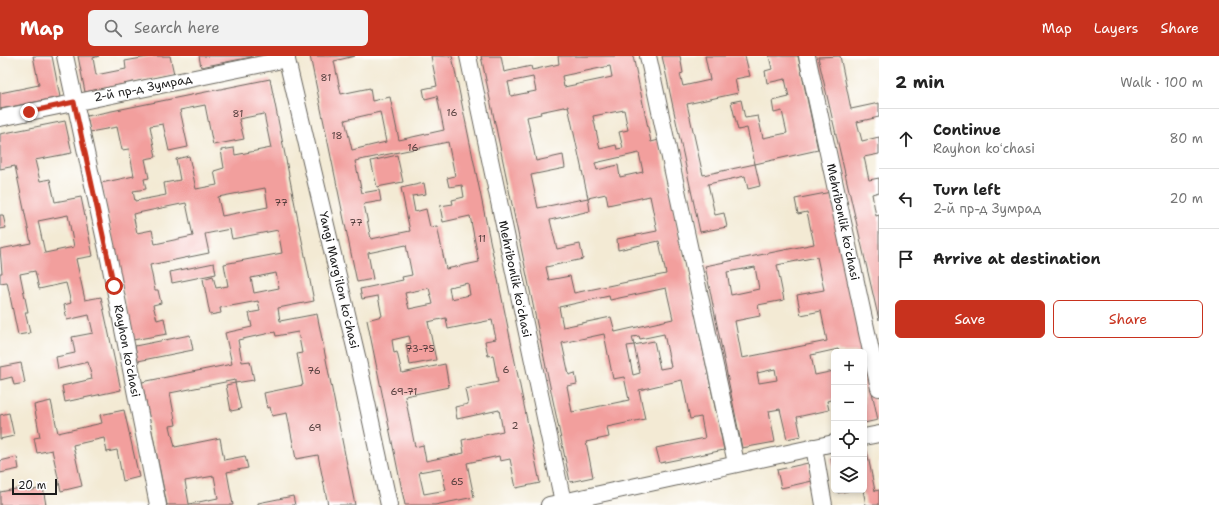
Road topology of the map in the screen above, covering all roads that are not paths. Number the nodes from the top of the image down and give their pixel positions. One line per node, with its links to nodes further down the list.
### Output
1 (65, 56): 6 (street, Rayhon koʻchasi)
2 (468, 56): 14 (street, Mehribonlik koʻchasi)
3 (648, 56): 13 (street)
4 (807, 56): 8 (street, Mehribonlik koʻchasi)
5 (286, 58): 6 (street, 2-й пр-д Зумрад); 16 (street, Yangi Margʻilon koʻchasi)
6 (74, 102): 7 (street, 2-й пр-д Зумрад); 15 (street, Rayhon koʻchasi)
7 (0, 118)
8 (879, 388)
9 (879, 434): 10 (street)
10 (867, 436)
11 (831, 444): 12 (street, Mehribonlik koʻchasi)
12 (814, 447): 13 (street, Mehribonlik koʻchasi); 17 (street)
13 (736, 463): 14 (street, Mehribonlik koʻchasi)
14 (556, 504)
15 (158, 505)
16 (389, 505)
17 (824, 505)

